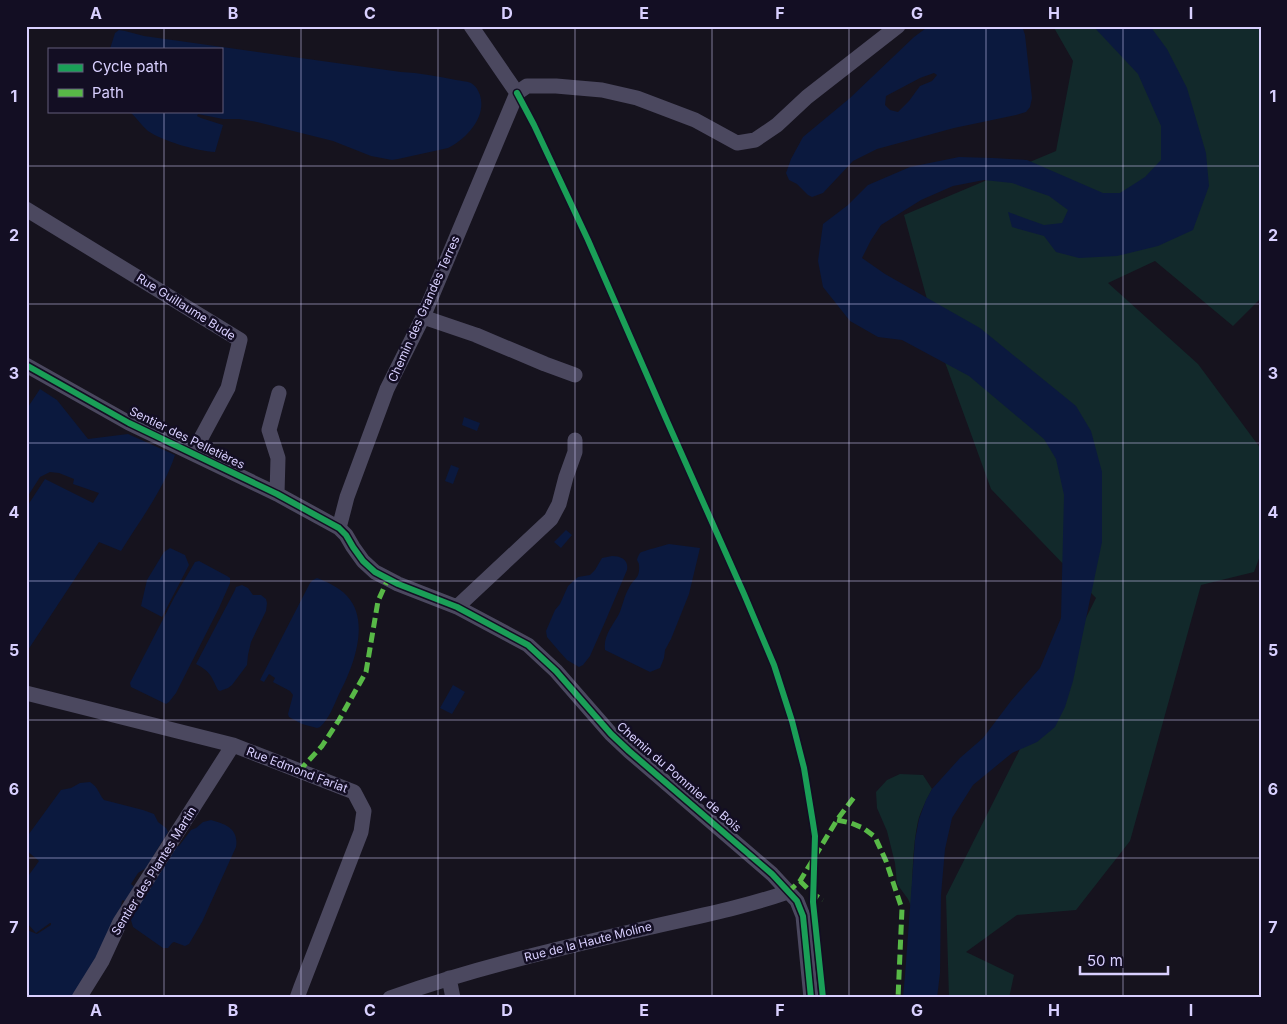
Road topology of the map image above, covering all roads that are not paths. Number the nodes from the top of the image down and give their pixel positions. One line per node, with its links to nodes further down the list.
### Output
1 (471, 26): 3 (street)
2 (898, 26): 3 (street)
3 (517, 93): 5 (street, Chemin des Grandes Terres)
4 (26, 209): 10 (street, Rue Guillaume Bude)
5 (423, 317): 7 (street); 12 (street, Chemin des Grandes Terres)
6 (26, 365): 10 (street, Sentier des Pelletières)
7 (575, 375)
8 (279, 393): 11 (street)
9 (575, 440): 13 (street)
10 (193, 454): 11 (street, Sentier des Pelletières)
11 (277, 494): 12 (street, Sentier des Pelletières)
12 (339, 528): 13 (street, Chemin du Pommier de Bois)
13 (458, 607): 16 (street, Chemin du Pommier de Bois)
14 (26, 693): 15 (street, Rue Edmond Fariat)
15 (233, 746): 18 (street, Rue Edmond Fariat); 20 (street, Sentier des Plantes Martin)
16 (788, 892): 17 (street, Rue de la Haute Moline); 23 (street, Chemin du Pommier de Bois)
17 (449, 978): 19 (street, Rue de la Haute Moline); 22 (street)
18 (302, 994)
19 (412, 994): 21 (street, Rue de la Haute Moline)
20 (78, 998)
21 (390, 998)
22 (453, 998)
23 (811, 998)

